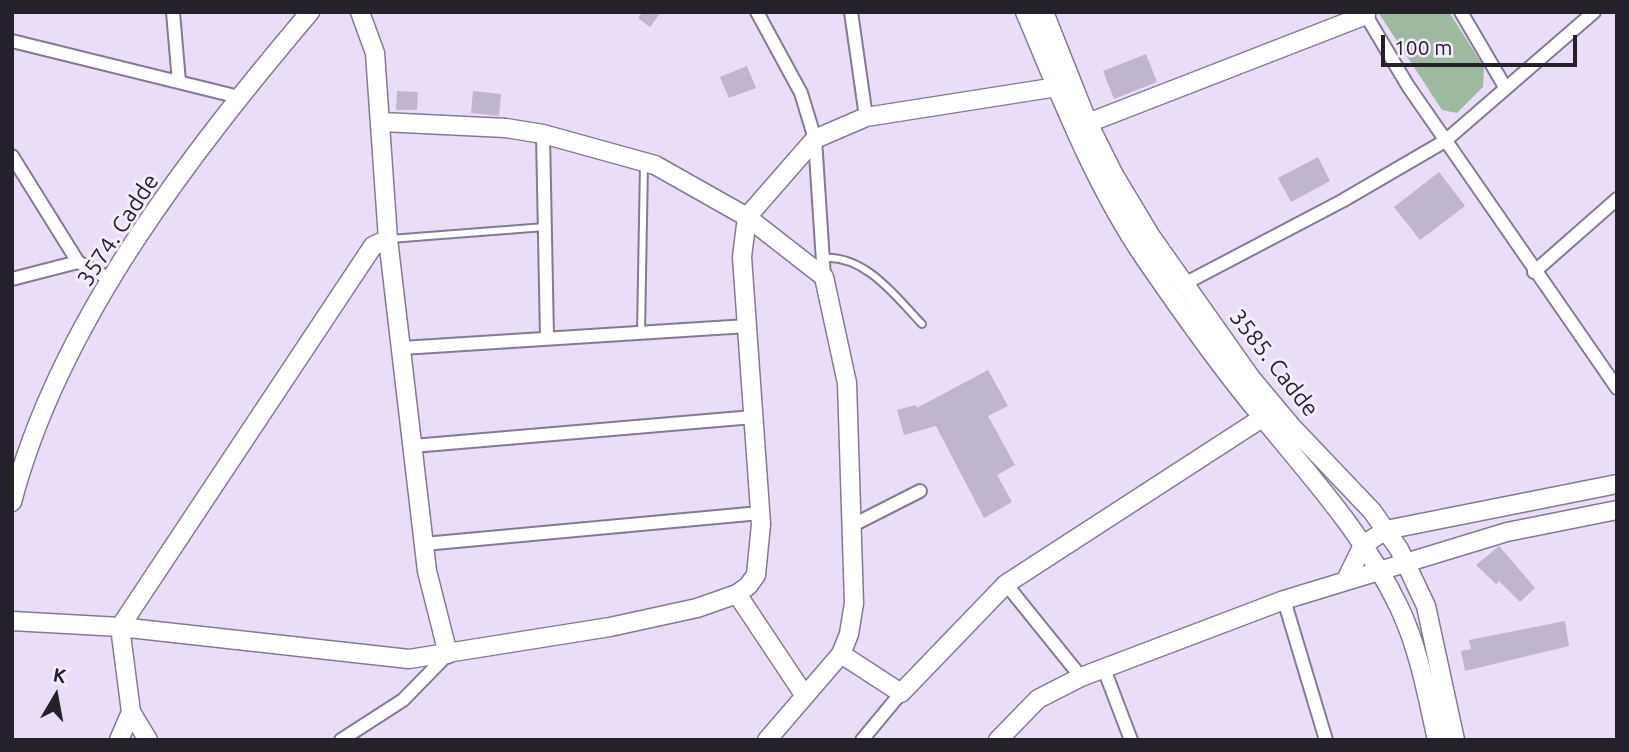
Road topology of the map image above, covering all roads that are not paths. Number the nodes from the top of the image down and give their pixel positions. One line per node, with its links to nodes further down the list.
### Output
1 (173, 12): 12 (street)
2 (310, 12): 15 (street, 3574. Cadde)
3 (360, 12): 17 (street)
4 (757, 12): 20 (street)
5 (851, 12): 16 (street)
6 (1025, 12): 14 (street, 3585. Cadde)
7 (1044, 12): 18 (street, 3585. Cadde)
8 (1461, 12): 13 (street)
9 (1594, 12): 13 (street)
10 (1365, 14): 18 (street); 21 (street)
11 (12, 41): 12 (street)
12 (179, 82): 15 (street)
13 (1506, 87): 21 (street)
14 (1058, 88): 16 (street); 42 (street, 3585. Cadde)
15 (239, 97): 33 (street, 3574. Cadde)
16 (866, 117): 20 (street)
17 (382, 122): 19 (street); 27 (street)
18 (1088, 122): 34 (street, 3585. Cadde)
19 (543, 134): 23 (street); 26 (street)
20 (815, 139): 25 (street); 28 (street)
21 (1445, 141): 30 (street); 34 (street)
22 (12, 156): 29 (street)
23 (644, 162): 25 (street); 37 (lane)
24 (1617, 199): 30 (street)
25 (747, 217): 31 (street); 36 (street)
26 (545, 227): 27 (lane); 38 (street)
27 (388, 239): 39 (street); 60 (street)
28 (823, 258): 31 (street); 35 (lane)
29 (78, 262): 32 (street); 33 (street)
30 (1534, 272): 40 (street)
31 (824, 277): 49 (street)
32 (12, 279)
33 (112, 281): 46 (street, 3574. Cadde)
34 (1184, 284): 50 (street, 3585. Cadde)
35 (922, 324)
36 (747, 326): 37 (street); 41 (street)
37 (641, 332): 38 (street)
38 (547, 338): 39 (street)
39 (402, 348): 43 (street)
40 (1617, 388)
41 (753, 417): 43 (street); 48 (street)
42 (1262, 418): 52 (street, 3585. Cadde); 56 (street)
43 (413, 446): 51 (street)
44 (1617, 484): 50 (street)
45 (920, 491): 49 (street)
46 (12, 502)
47 (1617, 510): 53 (street)
48 (760, 513): 51 (street); 57 (street)
49 (853, 525): 62 (street)
50 (1386, 530): 52 (street); 53 (street, 3585. Cadde)
51 (424, 544): 61 (street)
52 (1363, 545): 54 (street, 3585. Cadde); 55 (street)
53 (1406, 563): 54 (street); 77 (street, 3585. Cadde)
54 (1380, 573): 55 (street); 76 (street, 3585. Cadde)
55 (1347, 578): 58 (street)
56 (1006, 584): 64 (street); 65 (street)
57 (737, 594): 61 (street); 66 (street)
58 (1284, 600): 63 (street); 75 (street)
59 (12, 621): 60 (street)
60 (120, 627): 61 (street); 67 (street)
61 (449, 654): 70 (street)
62 (841, 654): 65 (street); 66 (street)
63 (1104, 669): 64 (street); 74 (street)
64 (1082, 677): 73 (street)
65 (901, 693): 72 (street)
66 (806, 696): 71 (street)
67 (131, 712): 68 (street); 69 (street)
68 (119, 740)
69 (148, 740)
70 (341, 740)
71 (767, 740)
72 (862, 740)
73 (998, 740)
74 (1131, 740)
75 (1326, 740)
76 (1437, 740)
77 (1455, 740)

